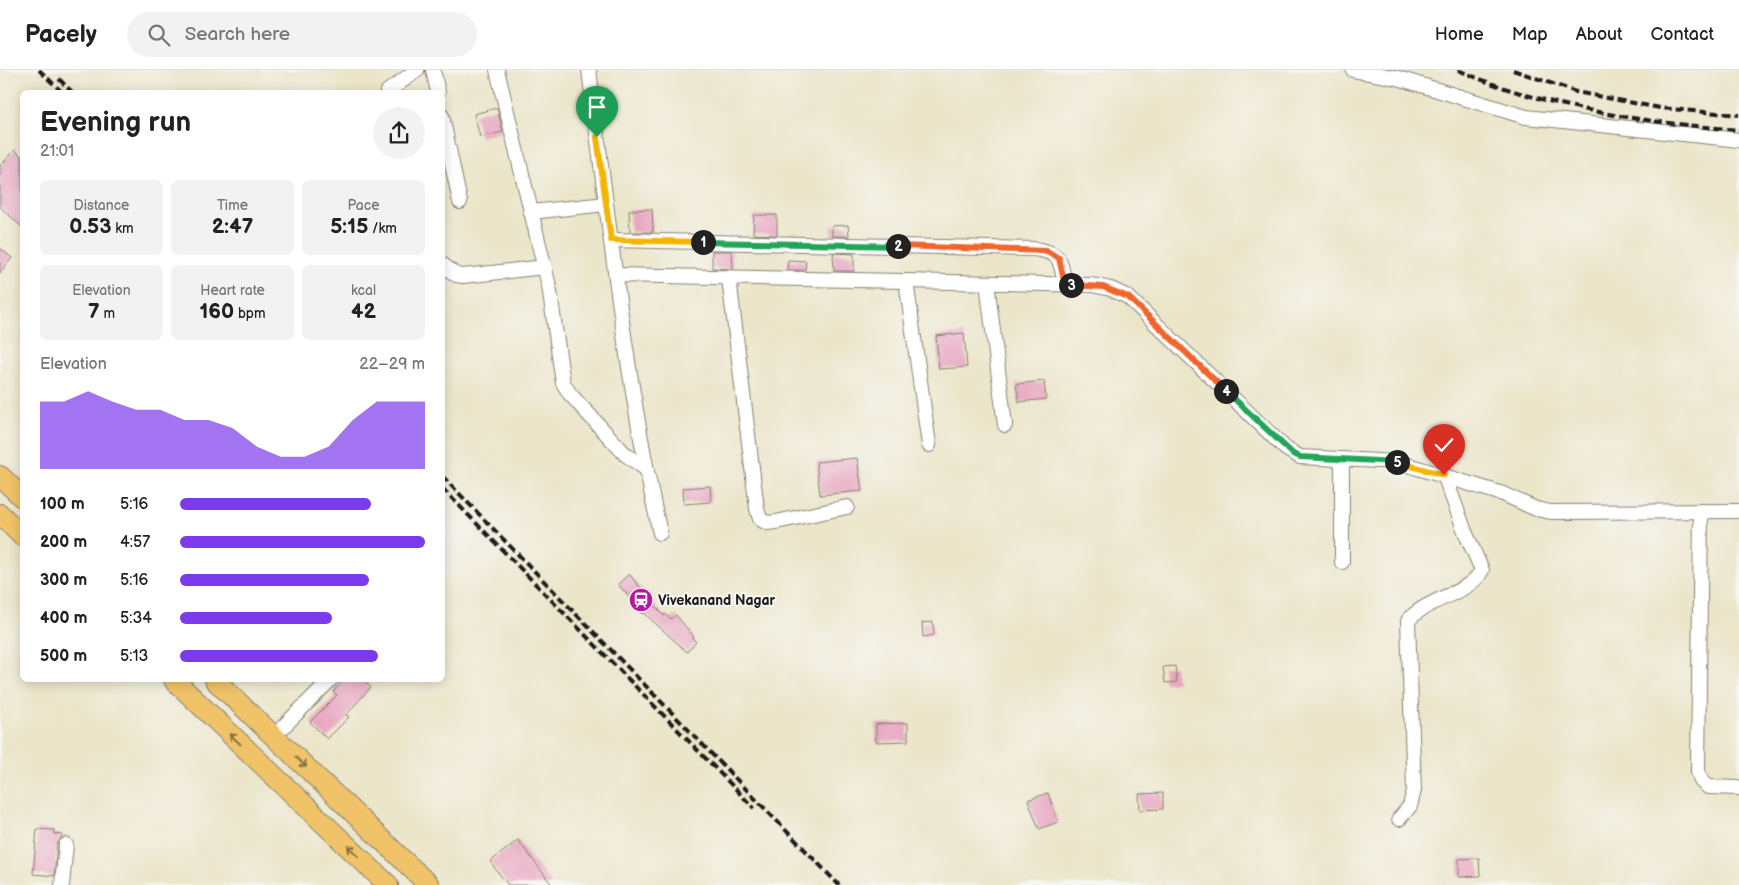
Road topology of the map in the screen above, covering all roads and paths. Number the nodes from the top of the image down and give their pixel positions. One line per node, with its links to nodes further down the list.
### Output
1 (417, 70): 6 (street)
2 (433, 70): 7 (street)
3 (497, 70): 12 (street)
4 (589, 70): 11 (street)
5 (1354, 70): 9 (street)
6 (391, 90)
7 (438, 90)
8 (445, 130): 10 (street)
9 (1739, 140)
10 (460, 202)
11 (606, 204): 12 (street); 13 (street)
12 (531, 212): 15 (street)
13 (611, 240): 16 (street); 20 (street)
14 (445, 266): 15 (street)
15 (545, 267): 24 (street)
16 (616, 275): 17 (street); 24 (street)
17 (729, 278): 18 (street); 28 (street)
18 (906, 281): 19 (street); 22 (street)
19 (987, 283): 20 (street); 21 (street)
20 (1065, 285): 23 (street)
21 (1005, 426)
22 (929, 445)
23 (1342, 459): 25 (street); 34 (street)
24 (646, 469): 32 (street)
25 (1444, 475): 29 (street); 40 (street)
26 (0, 476): 27 (highway)
27 (20, 495)
28 (847, 507)
29 (1700, 511): 30 (street); 39 (street)
30 (1739, 511)
31 (0, 514): 33 (highway)
32 (660, 533)
33 (20, 534)
34 (1342, 562)
35 (176, 682): 43 (highway, one-way to 35)
36 (217, 682): 38 (highway)
37 (328, 682): 38 (street)
38 (274, 736): 44 (highway, one-way to 44)
39 (1739, 788)
40 (1399, 818)
41 (66, 845): 42 (street)
42 (62, 885)
43 (388, 885)
44 (429, 885)

